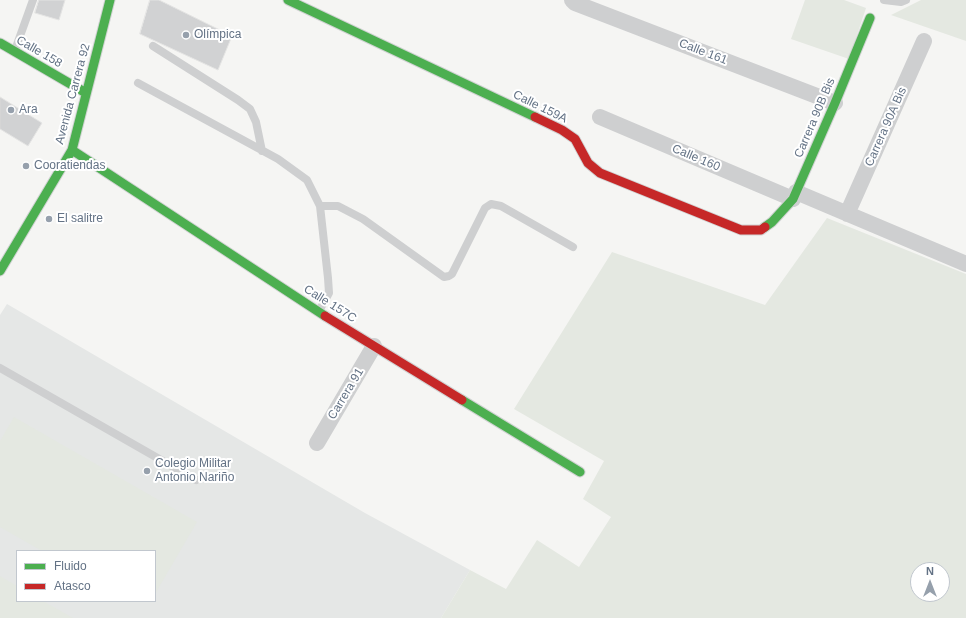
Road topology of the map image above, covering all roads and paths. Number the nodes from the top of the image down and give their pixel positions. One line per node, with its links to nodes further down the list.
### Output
1 (33, 0): 11 (lane)
2 (110, 0): 13 (street, Avenida Carrera 92)
3 (288, 0): 21 (street, Calle 159A)
4 (572, 0): 14 (street, Calle 161)
5 (884, 0): 6 (lane)
6 (906, 0)
7 (870, 18): 14 (street, Carrera 90B Bis)
8 (924, 41): 20 (street, Carrera 90A Bis)
9 (0, 43): 11 (street, Calle 158)
10 (152, 46): 17 (lane)
11 (14, 51): 13 (street, Calle 158)
12 (138, 83): 17 (lane)
13 (86, 93): 16 (street, Avenida Carrera 92)
14 (835, 104): 18 (street, Carrera 90B Bis)
15 (600, 117): 18 (street, Calle 160)
16 (72, 150): 24 (street, Avenida Carrera 92); 25 (street, Calle 157C)
17 (262, 151): 19 (lane)
18 (795, 195): 20 (street, Calle 160); 21 (street, Carrera 90B Bis)
19 (320, 206): 22 (lane); 25 (lane)
20 (847, 214): 23 (street, Calle 160)
21 (772, 222)
22 (573, 246)
23 (966, 264)
24 (0, 271)
25 (319, 312): 26 (street, Calle 157C)
26 (374, 346): 28 (street, Carrera 91); 29 (street, Calle 157C)
27 (0, 368): 30 (lane)
28 (317, 443)
29 (580, 472)
30 (196, 480)

